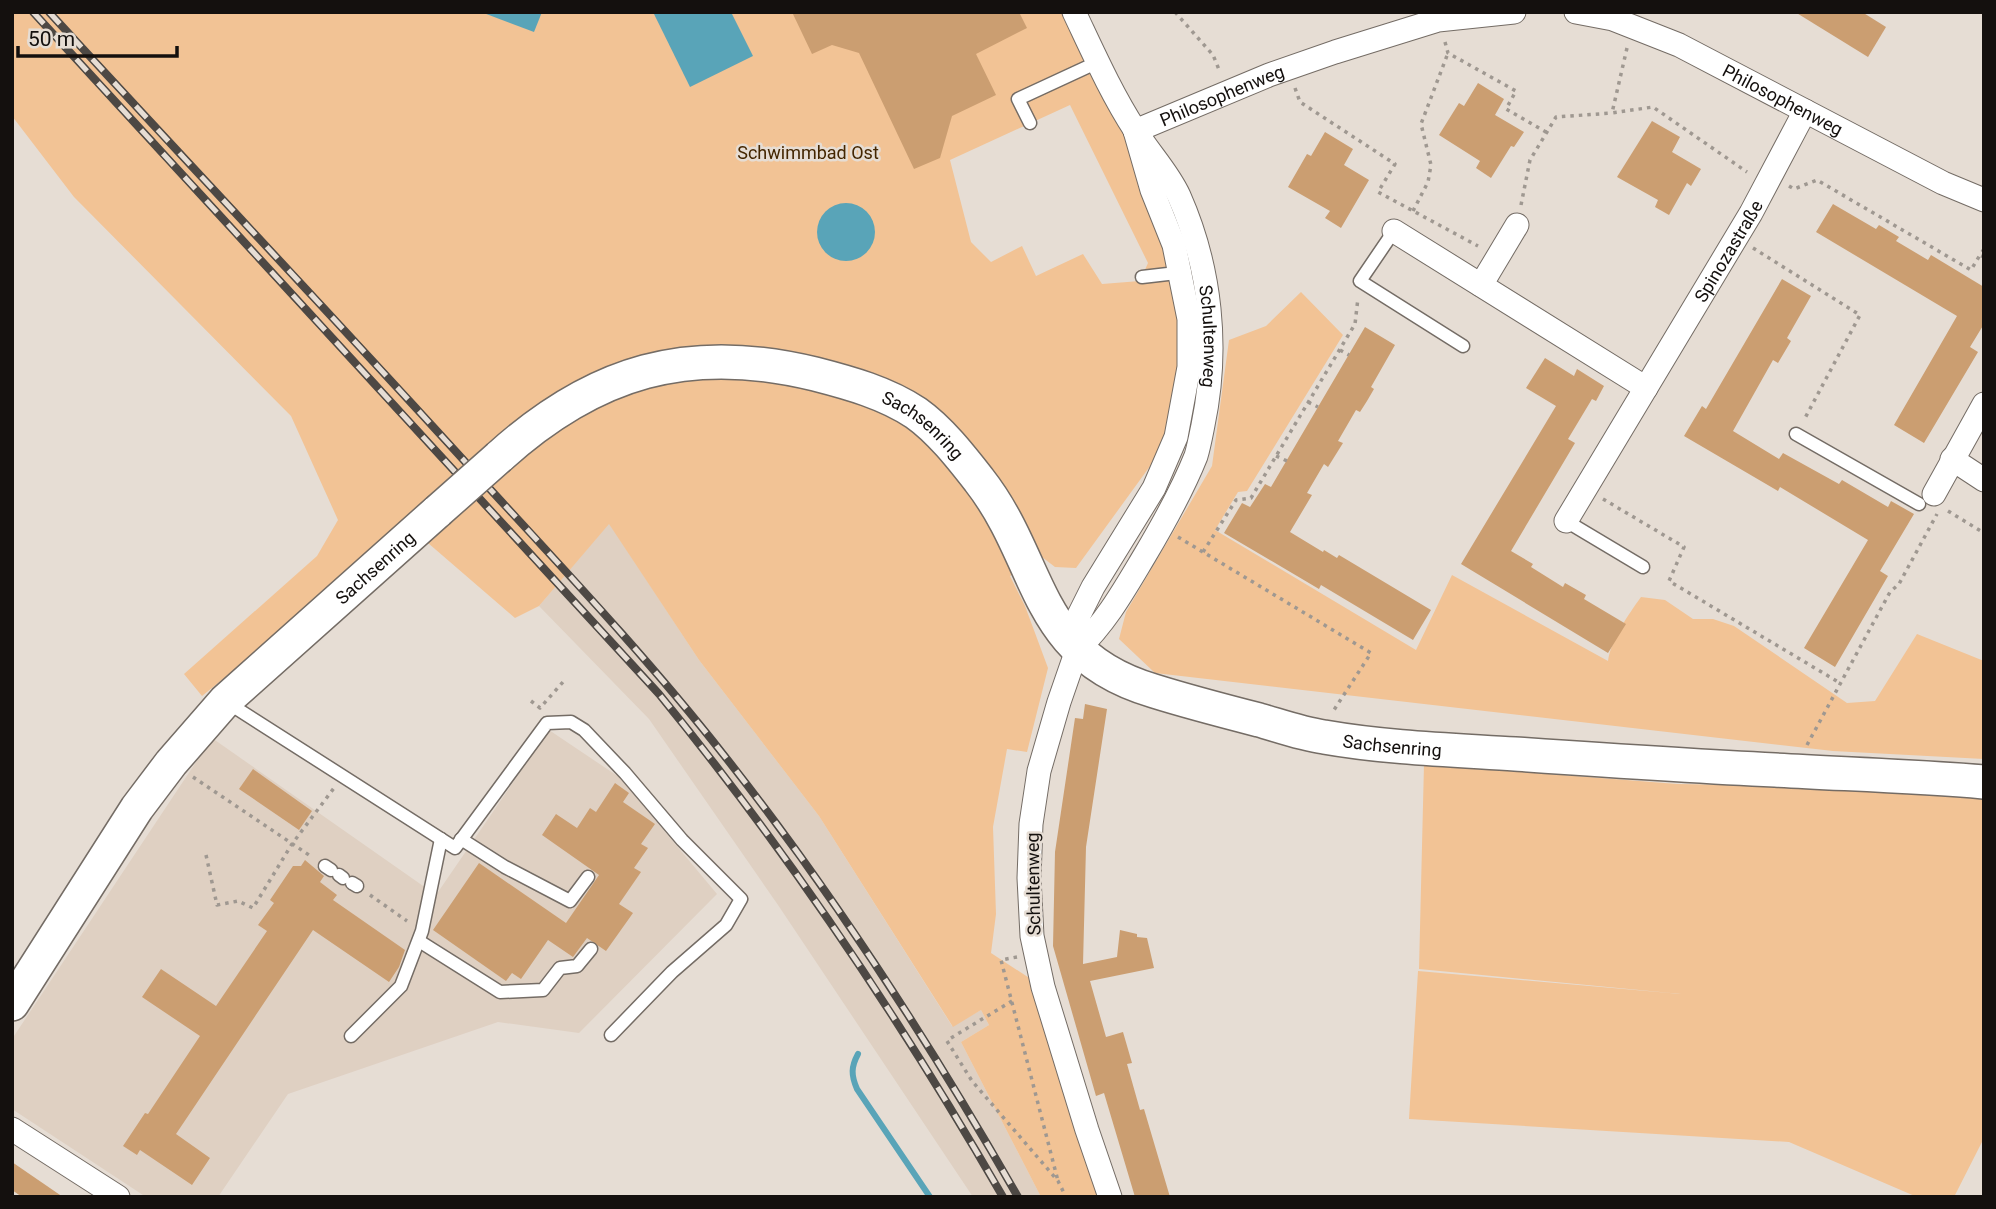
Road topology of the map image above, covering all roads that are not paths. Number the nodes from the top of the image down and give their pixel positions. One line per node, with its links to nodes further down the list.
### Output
1 (1074, 12): 5 (street, Schultenweg)
2 (1514, 12): 4 (street, Philosophenweg)
3 (1576, 12): 6 (street, Philosophenweg)
4 (1436, 16): 8 (street, Philosophenweg)
5 (1098, 62): 7 (lane); 8 (street, Schultenweg)
6 (1805, 111): 9 (street, Philosophenweg); 16 (street, Spinozastraße)
7 (1030, 123)
8 (1135, 131): 12 (street, Schultenweg)
9 (1984, 200)
10 (1517, 225): 14 (street)
11 (1394, 231): 14 (street); 15 (lane)
12 (1191, 271): 13 (lane); 24 (street, Schultenweg)
13 (1142, 277)
14 (1481, 285): 16 (street)
15 (1463, 346)
16 (1646, 388): 22 (street, Spinozastraße)
17 (1984, 404): 19 (street)
18 (1797, 434): 21 (lane)
19 (1952, 459): 20 (street); 21 (street)
20 (1984, 480)
21 (1926, 499)
22 (1566, 521): 23 (lane, Spinozastraße)
23 (1643, 567)
24 (1077, 650): 25 (street, Sachsenring, bridge); 26 (street, Sachsenring); 37 (street, Schultenweg)
25 (225, 701): 27 (lane); 32 (street, Sachsenring)
26 (1984, 782)
27 (441, 839): 28 (lane); 30 (lane)
28 (461, 839): 29 (lane); 33 (lane)
29 (588, 877)
30 (420, 936): 31 (lane); 34 (lane)
31 (591, 948)
32 (12, 1004)
33 (611, 1035)
34 (351, 1037)
35 (12, 1129): 36 (street)
36 (118, 1197)
37 (1110, 1197)

